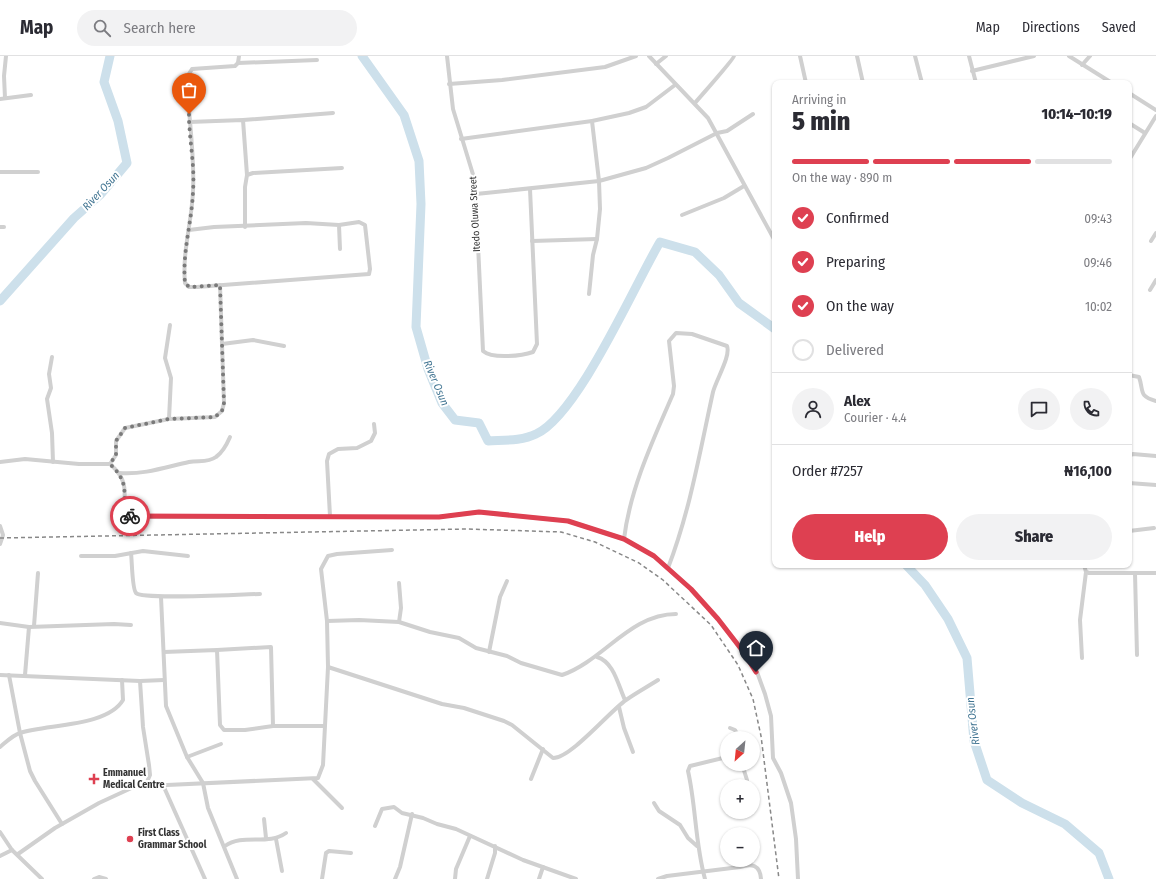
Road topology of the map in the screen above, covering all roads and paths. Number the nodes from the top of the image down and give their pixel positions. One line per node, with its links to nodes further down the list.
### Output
1 (6, 56): 29 (street)
2 (239, 56): 16 (street)
3 (447, 56): 25 (street, Itedo Oluwa Street)
4 (636, 56): 25 (street)
5 (649, 56): 17 (street)
6 (666, 56): 17 (street)
7 (734, 56): 31 (street)
8 (800, 56): 20 (street)
9 (857, 56): 21 (street)
10 (915, 56): 22 (street)
11 (969, 56): 19 (street)
12 (1034, 56): 19 (street)
13 (1069, 56): 18 (street)
14 (1090, 56): 18 (street)
15 (317, 60): 16 (street)
16 (238, 63): 37 (street)
17 (656, 64): 26 (street)
18 (1082, 65): 24 (street)
19 (972, 71): 23 (street)
20 (805, 80)
21 (861, 80)
22 (921, 80)
23 (975, 80)
24 (1107, 80)
25 (449, 84): 42 (street, Itedo Oluwa Street)
26 (675, 85): 31 (street); 38 (street)
27 (31, 95): 29 (street)
28 (1132, 95): 32 (street)
29 (5, 98): 30 (street)
30 (0, 99)
31 (695, 103): 40 (street)
32 (1156, 110)
33 (333, 113): 36 (street)
34 (753, 114): 40 (street)
35 (1156, 116): 41 (street)
36 (243, 120): 37 (street); 47 (street)
37 (189, 122): 55 (street)
38 (592, 122): 42 (street); 48 (street)
39 (1132, 125): 41 (street)
40 (718, 133): 48 (street); 49 (street)
41 (1145, 133): 43 (street)
42 (461, 139): 51 (street, Itedo Oluwa Street)
43 (1132, 155)
44 (342, 168): 47 (street)
45 (0, 172): 46 (street)
46 (38, 172)
47 (247, 175): 54 (street)
48 (599, 181): 50 (street); 58 (street)
49 (744, 186): 52 (street); 57 (street)
50 (530, 189): 51 (street); 59 (street)
51 (476, 194): 59 (street, Itedo Oluwa Street)
52 (682, 215)
53 (339, 225): 54 (street); 61 (street); 63 (street)
54 (245, 227): 55 (street)
55 (189, 230): 63 (street)
56 (1156, 234): 60 (street)
57 (772, 236)
58 (597, 239): 59 (street); 65 (street)
59 (532, 241)
60 (1151, 241)
61 (340, 249)
62 (1156, 280): 64 (street)
63 (220, 285): 67 (street)
64 (1150, 290)
65 (589, 294)
66 (170, 324): 72 (street)
67 (222, 344): 68 (street); 72 (street)
68 (284, 346)
69 (52, 357): 78 (street)
70 (1132, 376): 71 (street)
71 (1156, 400)
72 (169, 419): 79 (street)
73 (374, 424): 83 (street)
74 (230, 437): 80 (street)
75 (1132, 454): 76 (street)
76 (1156, 456)
77 (0, 462): 78 (street)
78 (53, 462): 79 (street)
79 (110, 464): 80 (street)
80 (120, 472): 83 (street)
81 (1132, 483): 82 (street)
82 (1156, 485)
83 (330, 516): 87 (street)
84 (0, 526): 88 (street)
85 (1154, 528): 86 (street)
86 (1132, 531)
87 (624, 539): 93 (street); 93 (street)
88 (0, 544)
89 (392, 550): 104 (street)
90 (131, 554): 91 (street); 92 (street); 102 (street)
91 (81, 556)
92 (188, 556)
93 (668, 568): 177 (street)
94 (1085, 568): 95 (street)
95 (1086, 572): 97 (street); 115 (street)
96 (38, 573): 108 (street)
97 (1135, 573): 98 (street); 113 (street)
98 (1156, 573)
99 (508, 581): 112 (street)
100 (399, 583): 105 (street)
101 (260, 594): 102 (street)
102 (161, 597): 111 (street)
103 (676, 614): 114 (street)
104 (327, 621): 105 (street); 116 (street)
105 (399, 622): 112 (street)
106 (0, 623): 109 (street)
107 (131, 625): 108 (street)
108 (34, 626): 109 (street)
109 (29, 627): 119 (street)
110 (217, 650): 111 (street); 126 (street); 126 (street)
111 (164, 652): 121 (street)
112 (489, 652): 114 (street)
113 (1137, 655)
114 (597, 657): 124 (street)
115 (1082, 658)
116 (328, 667): 127 (street); 133 (street)
117 (0, 675): 118 (street)
118 (8, 675): 119 (street); 130 (street)
119 (25, 675): 120 (street)
120 (122, 680): 123 (street); 130 (street)
121 (164, 680): 123 (street); 135 (street)
122 (658, 680): 124 (street)
123 (140, 681): 140 (street)
124 (625, 700): 125 (street)
125 (619, 706): 133 (street); 134 (street)
126 (273, 726): 127 (street)
127 (324, 726): 137 (street)
128 (730, 728): 129 (street)
129 (736, 731)
130 (20, 733): 132 (street); 146 (street)
131 (221, 744): 135 (street)
132 (0, 747)
133 (544, 749): 138 (street)
134 (633, 752)
135 (187, 757): 139 (street)
136 (720, 759): 155 (street)
137 (313, 779): 139 (street); 143 (street)
138 (531, 779)
139 (203, 783): 141 (street); 153 (street)
140 (146, 784): 141 (street); 146 (street)
141 (163, 785): 166 (street)
142 (654, 803): 155 (street)
143 (342, 808)
144 (412, 814): 147 (street); 150 (street); 169 (street)
145 (264, 819): 151 (street)
146 (62, 824): 158 (street)
147 (375, 826)
148 (0, 832): 156 (street)
149 (286, 833): 152 (street)
150 (470, 836): 154 (street); 170 (street)
151 (266, 838): 152 (street); 153 (street)
152 (276, 839): 161 (street)
153 (225, 846): 167 (street)
154 (495, 846): 160 (street); 171 (street)
155 (698, 846): 162 (street)
156 (12, 850): 158 (street); 159 (street)
157 (351, 853): 168 (street)
158 (18, 854): 163 (street)
159 (0, 856)
160 (543, 867): 172 (street); 173 (street)
161 (282, 871)
162 (703, 872): 174 (street); 175 (street); 176 (street)
163 (42, 879)
164 (94, 879): 165 (street)
165 (106, 879)
166 (205, 879)
167 (237, 879)
168 (322, 879)
169 (395, 879)
170 (455, 879)
171 (487, 879)
172 (539, 879)
173 (576, 879)
174 (658, 879)
175 (705, 879)
176 (761, 879)
177 (798, 879)

